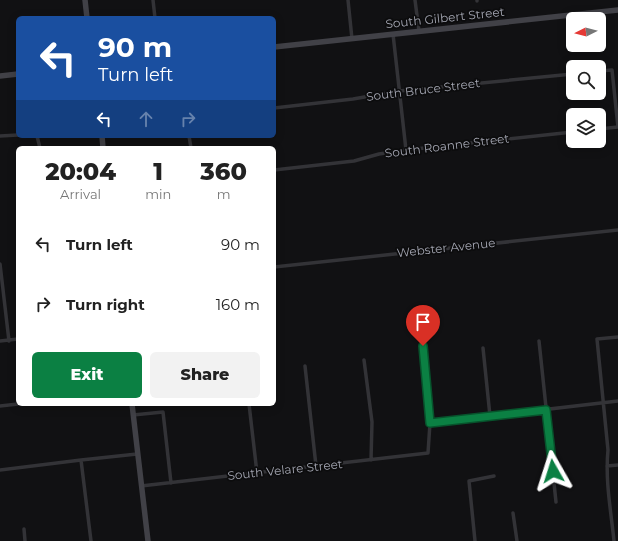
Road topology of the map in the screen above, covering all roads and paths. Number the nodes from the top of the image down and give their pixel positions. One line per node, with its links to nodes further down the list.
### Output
1 (85, 0): 6 (street)
2 (153, 0): 7 (street)
3 (348, 0): 10 (street)
4 (415, 0): 8 (street)
5 (618, 10): 8 (street, South Gilbert Street)
6 (87, 16)
7 (155, 16)
8 (419, 31): 9 (street, South Gilbert Street)
9 (393, 34): 10 (street, South Gilbert Street); 16 (street)
10 (352, 39): 11 (street, South Gilbert Street)
11 (276, 47)
12 (606, 70): 18 (street)
13 (16, 74): 15 (street)
14 (566, 75): 16 (street, South Bruce Street)
15 (0, 76)
16 (399, 91): 17 (street, South Bruce Street); 23 (street)
17 (276, 108)
18 (618, 127): 19 (street)
19 (606, 128)
20 (566, 133): 23 (street, South Roanne Street)
21 (16, 134): 22 (street)
22 (0, 136)
23 (406, 150): 24 (street, South Roanne Street)
24 (276, 170)
25 (618, 230): 27 (street, Webster Avenue)
26 (0, 264): 28 (street)
27 (276, 267)
28 (1, 276): 33 (street)
29 (422, 331): 47 (street)
30 (618, 337): 39 (street)
31 (16, 340): 33 (street)
32 (0, 341): 33 (street)
33 (8, 341)
34 (539, 341): 44 (street)
35 (483, 348): 46 (street)
36 (364, 360): 50 (street)
37 (305, 366): 52 (street)
38 (618, 401): 39 (street)
39 (603, 403): 44 (street); 53 (street)
40 (16, 404): 41 (street)
41 (0, 406)
42 (132, 406): 45 (street)
43 (249, 406): 55 (street)
44 (546, 410): 46 (street); 59 (street)
45 (133, 415): 48 (street); 57 (street)
46 (490, 416): 47 (street)
47 (430, 423): 50 (street, South Velare Street)
48 (138, 454): 49 (street); 58 (street)
49 (81, 460): 54 (street); 63 (street)
50 (371, 460): 52 (street, South Velare Street)
51 (618, 464): 53 (street)
52 (316, 466): 55 (street, South Velare Street)
53 (607, 466): 67 (street)
54 (0, 470)
55 (256, 473): 57 (street, South Velare Street)
56 (494, 476): 65 (street)
57 (171, 483): 58 (street, South Velare Street)
58 (141, 486): 64 (street)
59 (556, 502)
60 (513, 513): 66 (street)
61 (24, 529): 62 (street)
62 (25, 541)
63 (91, 541)
64 (148, 541)
65 (475, 541)
66 (517, 541)
67 (614, 541)

